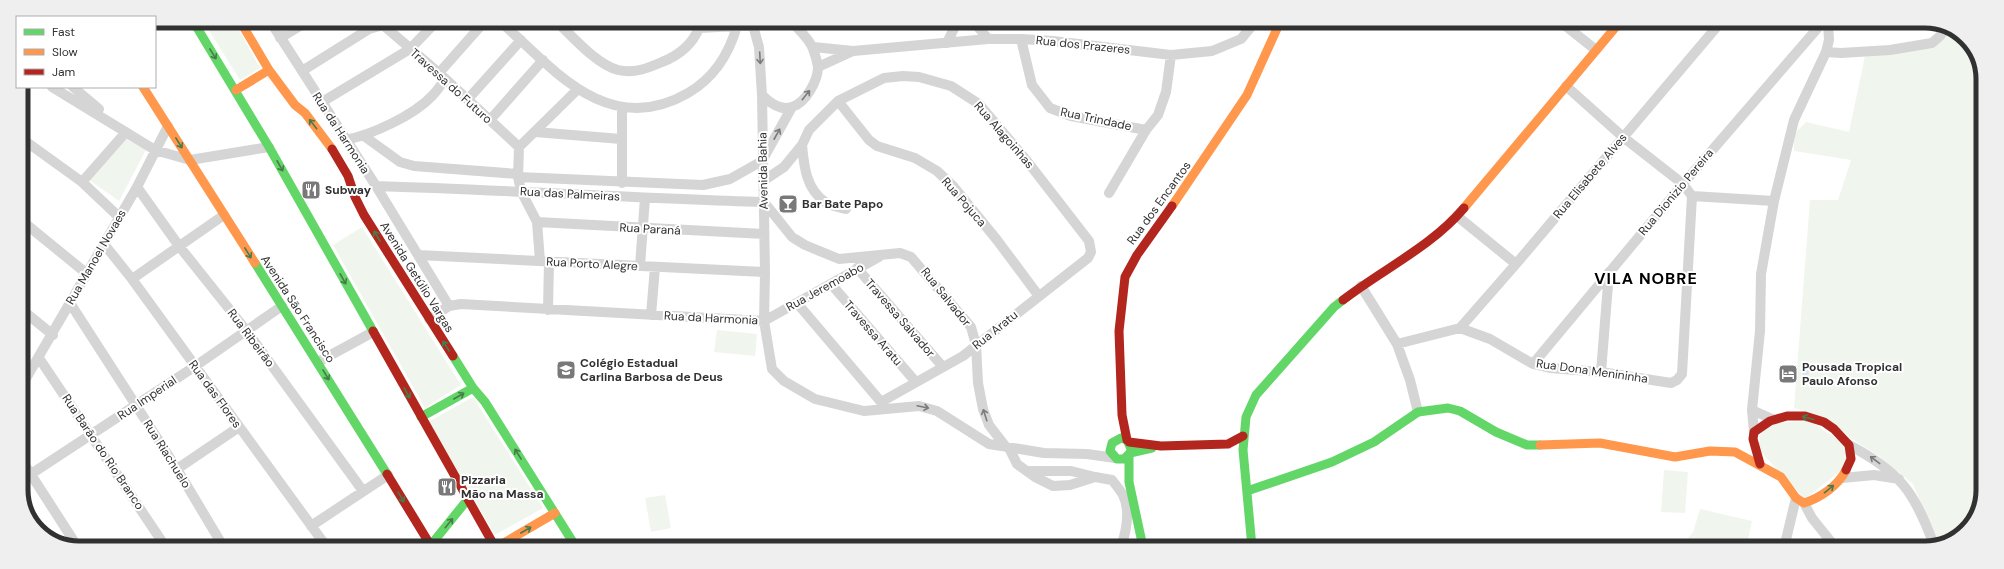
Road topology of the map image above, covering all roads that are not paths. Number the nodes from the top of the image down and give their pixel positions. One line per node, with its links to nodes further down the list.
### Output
1 (197, 28): 45 (street, one-way to 45)
2 (244, 28): 38 (street, Avenida Getúlio Vargas)
3 (274, 28): 25 (street, Rua da Harmonia)
4 (296, 28): 25 (street)
5 (362, 28): 39 (street)
6 (390, 28): 31 (street, Travessa do Futuro)
7 (430, 28): 31 (street)
8 (479, 28): 40 (street)
9 (508, 28): 28 (street)
10 (563, 28): 11 (street)
11 (696, 28)
12 (736, 28): 51 (street)
13 (754, 28): 47 (street, Avenida Bahia, one-way to 47)
14 (797, 28): 30 (street)
15 (954, 28): 29 (street)
16 (979, 28): 26 (street)
17 (1251, 28): 35 (street, Rua dos Prazeres)
18 (1277, 28): 137 (street, Rua dos Encantos)
19 (1569, 28): 32 (street)
20 (1615, 28): 32 (street)
21 (1716, 28): 59 (street, Rua Elisabete Alves)
22 (1818, 28): 73 (street, Rua Dionizio Pereira)
23 (1828, 28): 34 (street)
24 (1943, 32): 34 (street)
25 (280, 38): 39 (street, Rua da Harmonia)
26 (988, 39): 27 (street, Rua dos Prazeres); 29 (street, Rua dos Prazeres)
27 (1022, 39): 35 (street, Rua dos Prazeres); 56 (street, Rua Trindade)
28 (521, 40): 36 (street); 48 (street)
29 (947, 43): 33 (street, Rua dos Prazeres)
30 (813, 47): 33 (street, Rua dos Prazeres); 37 (street)
31 (410, 49): 40 (street, Travessa do Futuro); 50 (street)
32 (1596, 50): 41 (street)
33 (853, 51): 37 (street, Rua dos Prazeres)
34 (1826, 52): 80 (street)
35 (1171, 55): 56 (street)
36 (543, 60): 46 (street); 53 (street)
37 (818, 66): 52 (street, one-way to 37)
38 (269, 70): 45 (street); 116 (street, Avenida Getúlio Vargas, one-way to 38)
39 (302, 71): 50 (street, Rua da Harmonia)
40 (442, 76): 48 (street, Travessa do Futuro); 58 (street)
41 (1566, 86): 59 (street); 84 (street)
42 (54, 88): 55 (street)
43 (74, 88): 55 (street)
44 (144, 88): 54 (street, Avenida São Francisco)
45 (236, 90): 64 (street)
46 (577, 90): 51 (street); 57 (street)
47 (762, 95): 52 (street); 68 (street, Avenida Bahia)
48 (468, 99): 53 (street, Travessa do Futuro)
49 (838, 101): 63 (street, Rua Alagoinhas); 90 (street, Rua Alagoinhas); 108 (street, Rua Pojuca)
50 (322, 102): 61 (street, Rua da Harmonia)
51 (622, 107): 60 (street)
52 (792, 107): 68 (street, one-way to 52)
53 (490, 120): 65 (street, Travessa do Futuro)
54 (168, 126): 66 (street, Rua Manoel Novaes); 67 (street, Avenida São Francisco, one-way to 67)
55 (124, 130): 66 (street); 71 (street)
56 (1146, 130): 77 (street)
57 (536, 132): 60 (street); 65 (street)
58 (364, 136): 61 (street); 69 (street, Rua das Palmeiras)
59 (1623, 137): 73 (street); 97 (street, Rua Elisabete Alves)
60 (621, 139): 72 (street)
61 (345, 140): 74 (street, Rua da Harmonia)
62 (28, 143): 71 (street)
63 (802, 145): 70 (street, Rua Alagoinhas); 82 (street)
64 (269, 147): 67 (street); 120 (street, one-way to 120)
65 (518, 147): 69 (street)
66 (155, 150): 67 (street); 75 (street, Rua Manoel Novaes)
67 (190, 160): 83 (street, Avenida São Francisco)
68 (762, 161): 70 (street, Avenida Bahia); 72 (street, Rua das Palmeiras)
69 (518, 175): 72 (street, Rua das Palmeiras); 76 (street)
70 (763, 181): 81 (street, Avenida Bahia)
71 (82, 182): 85 (street)
72 (622, 183)
73 (1683, 184): 78 (street); 102 (street, Rua Dionizio Pereira)
74 (376, 186): 76 (street, Rua das Palmeiras); 94 (street, Rua da Harmonia)
75 (137, 187): 85 (street, Rua Manoel Novaes); 92 (street, Rua Ribeirão)
76 (521, 190): 79 (street, Rua das Palmeiras); 86 (street)
77 (1109, 193)
78 (1692, 196): 80 (street); 129 (street, Rua Dona Menininha)
79 (645, 198): 81 (street, Rua das Palmeiras); 88 (street)
80 (1774, 201): 135 (street)
81 (764, 202): 89 (street, Avenida Bahia); 95 (street, Rua Salvador)
82 (846, 209)
83 (224, 215): 92 (street); 111 (street, Avenida São Francisco, one-way to 111)
84 (1457, 216): 97 (street); 107 (street)
85 (119, 217): 91 (street, Rua Manoel Novaes)
86 (537, 222): 88 (street, Rua Paraná); 96 (street)
87 (28, 226): 103 (street)
88 (642, 228): 89 (street, Rua Paraná); 98 (street)
89 (764, 234): 101 (street, Avenida Bahia)
90 (1089, 241): 108 (street, Rua Aratu)
91 (104, 244): 103 (street, Rua Manoel Novaes); 105 (street, Rua das Flores)
92 (179, 246): 105 (street); 119 (street, Rua Ribeirão)
93 (886, 254): 95 (street, Rua Salvador); 100 (street, Rua Jeremoabo); 123 (street, Rua Salvador)
94 (418, 255): 96 (street, Rua Porto Alegre); 112 (street, Rua da Harmonia)
95 (839, 259): 104 (street)
96 (545, 261): 98 (street, Rua Porto Alegre); 113 (street)
97 (1516, 264): 118 (street, Rua Elisabete Alves)
98 (640, 266): 99 (street, Rua Porto Alegre)
99 (654, 268): 101 (street, Rua Porto Alegre); 115 (street)
100 (857, 268): 104 (street, Rua Jeremoabo); 128 (street, Travessa Salvador)
101 (765, 272): 117 (street, Avenida Bahia)
102 (1609, 272): 126 (street, Rua Dionizio Pereira); 129 (street)
103 (86, 273): 109 (street, Rua Manoel Novaes)
104 (842, 277): 106 (street, Rua Jeremoabo)
105 (132, 279): 127 (street, Rua das Flores)
106 (831, 284): 110 (street, Rua Jeremoabo); 131 (street, Travessa Aratu)
107 (1361, 286): 122 (street); 143 (street)
108 (1038, 295): 123 (street, Rua Aratu)
109 (70, 303): 121 (street, Rua Manoel Novaes); 134 (street, Rua Riachuelo)
110 (797, 303): 117 (street, Rua Jeremoabo); 133 (street)
111 (282, 306): 119 (street, Rua Imperial); 125 (street, Avenida São Francisco)
112 (449, 306): 113 (street, Rua da Harmonia); 116 (street, Rua da Harmonia)
113 (548, 310): 115 (street, Rua da Harmonia)
114 (28, 315): 121 (street)
115 (651, 315): 117 (street, Rua da Harmonia)
116 (429, 319): 132 (street, Avenida Getúlio Vargas, one-way to 116)
117 (764, 321): 133 (street, Rua da Harmonia)
118 (1460, 328): 122 (street); 126 (street, Rua Dona Menininha)
119 (246, 330): 127 (street, Rua Imperial); 165 (street, Rua Ribeirão)
120 (373, 332): 125 (street); 138 (street, one-way to 138)
121 (53, 335): 124 (street, Rua Manoel Novaes)
122 (1397, 344): 136 (street)
123 (976, 345): 128 (street, Rua Aratu); 149 (street, Rua Salvador, one-way to 123)
124 (39, 358): 130 (street, Rua Manoel Novaes); 141 (street, Rua Barão do Rio Branco)
125 (318, 362): 160 (street, Avenida São Francisco, one-way to 160)
126 (1533, 364): 129 (street, Rua Dona Menininha)
127 (194, 367): 134 (street, Rua Imperial); 140 (street, Rua das Flores)
128 (943, 367): 131 (street, Rua Aratu)
129 (1601, 372)
130 (28, 376)
131 (915, 382): 133 (street, Rua Aratu)
132 (473, 388): 138 (street, one-way to 132); 169 (street, Avenida Getúlio Vargas, one-way to 132)
133 (883, 405): 149 (street, Rua da Harmonia, one-way to 149)
134 (136, 406): 141 (street, Rua Imperial); 156 (street, Rua Riachuelo)
135 (1752, 410): 139 (street); 142 (street)
136 (1418, 412): 151 (street); 166 (street)
137 (1122, 415): 144 (street, Rua dos Encantos); 145 (street, Rua dos Encantos)
138 (421, 417): 167 (street)
139 (1772, 419): 142 (street); 147 (street, one-way to 139)
140 (239, 427): 156 (street); 170 (street, Rua das Flores)
141 (92, 435): 159 (street, Rua Imperial); 172 (street, Rua Barão do Rio Branco)
142 (1754, 435): 151 (street); 155 (street)
143 (1243, 436): 146 (street); 150 (street)
144 (1128, 441): 145 (street); 148 (street); 153 (street)
145 (1113, 442): 152 (street); 154 (street)
146 (1228, 444): 148 (street); 150 (street)
147 (1849, 445): 162 (street); 163 (street, one-way to 147)
148 (1161, 446): 153 (street)
149 (1008, 447): 152 (street); 158 (street, Rua Salvador)
150 (1243, 450): 166 (street)
151 (1735, 452): 155 (street)
152 (1086, 454): 154 (street)
153 (1129, 454): 154 (street); 164 (street)
154 (1116, 458): 164 (street)
155 (1760, 464): 168 (street)
156 (177, 469): 173 (street, Rua Riachuelo)
157 (28, 470): 159 (street)
158 (1027, 471): 161 (street); 161 (street, Rua Salvador)
159 (31, 474): 171 (street)
160 (388, 476): 165 (street); 175 (street, Avenida São Francisco, one-way to 175)
161 (1095, 477): 180 (street)
162 (1842, 478): 163 (street); 168 (street, one-way to 162)
163 (1899, 479): 185 (street)
164 (1129, 482): 181 (street)
165 (363, 491): 170 (street)
166 (1247, 491): 182 (street)
167 (468, 499): 176 (street, one-way to 167); 177 (street)
168 (1800, 500): 183 (street); 184 (street)
169 (555, 513): 178 (street, one-way to 169); 179 (street, Avenida Getúlio Vargas)
170 (311, 526): 174 (street, Rua das Flores)
171 (74, 541)
172 (162, 541)
173 (220, 541)
174 (322, 541)
175 (428, 541)
176 (435, 541)
177 (493, 541)
178 (505, 541)
179 (572, 541)
180 (1123, 541)
181 (1142, 541)
182 (1251, 541)
183 (1786, 541)
184 (1830, 541)
185 (1932, 541)

